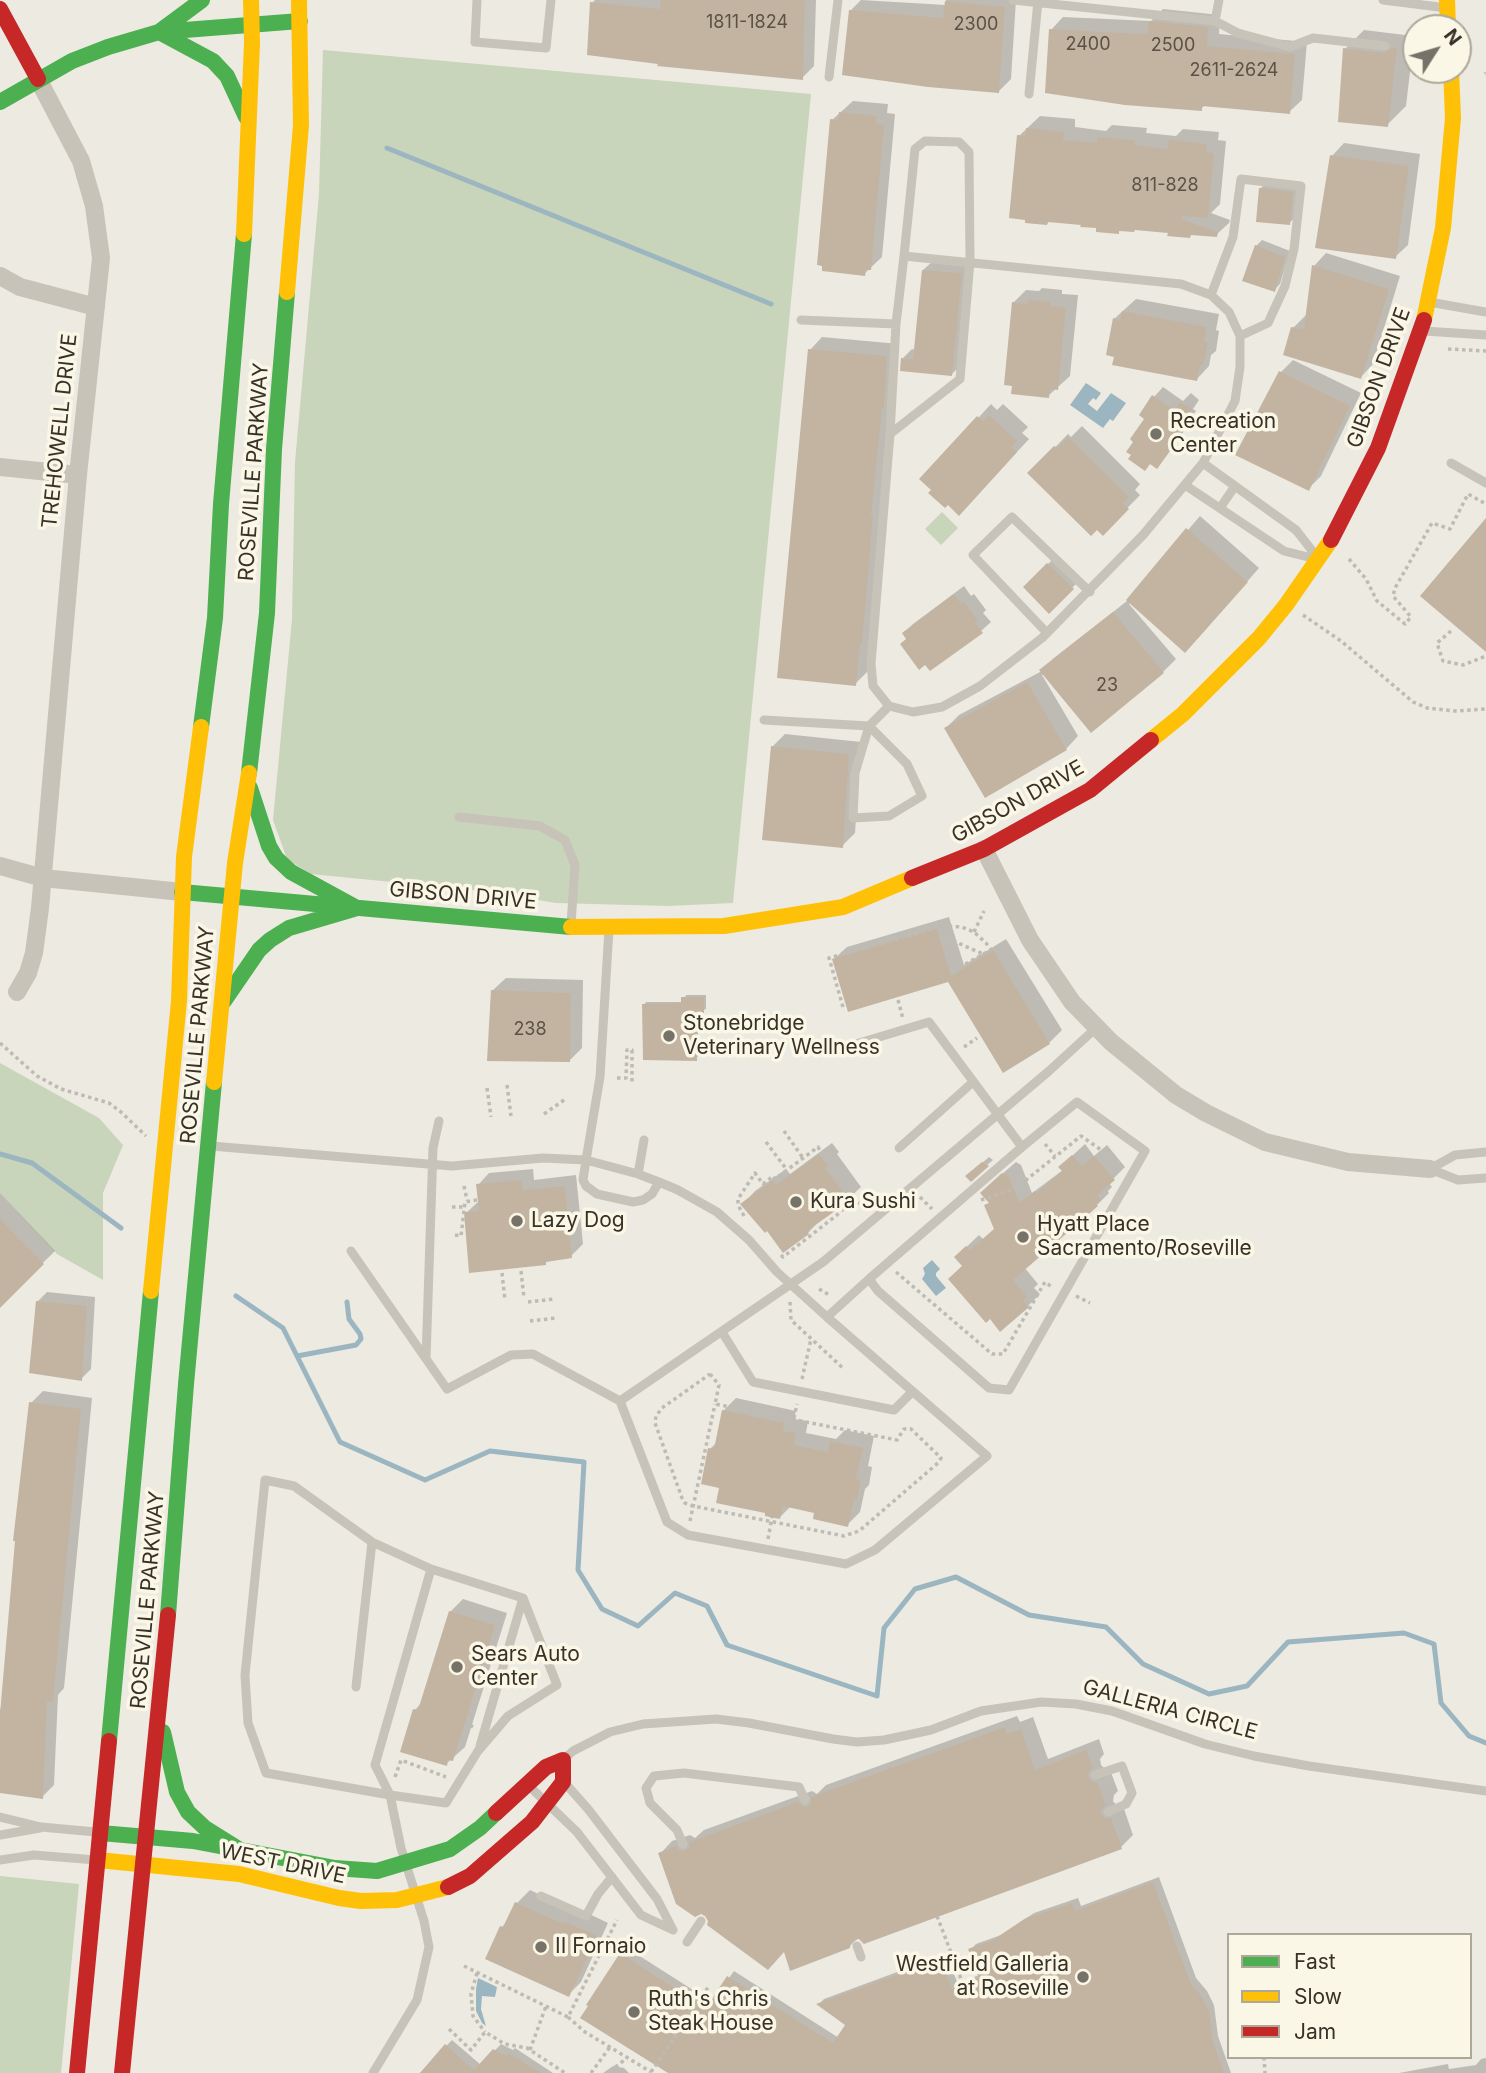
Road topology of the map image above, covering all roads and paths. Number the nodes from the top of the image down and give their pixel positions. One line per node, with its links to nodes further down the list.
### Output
1 (202, 0): 16 (main road)
2 (251, 0): 15 (main road, ROSEVILLE PARKWAY)
3 (299, 0): 13 (main road, ROSEVILLE PARKWAY)
4 (477, 0): 5 (lane)
5 (551, 0)
6 (838, 0): 18 (lane)
7 (1013, 0): 10 (lane)
8 (1219, 0): 14 (lane)
9 (1383, 0): 11 (lane)
10 (1038, 1): 14 (lane); 21 (lane)
11 (1447, 4)
12 (0, 9): 19 (main road, TREHOWELL DRIVE)
13 (300, 21): 15 (main road); 59 (main road, ROSEVILLE PARKWAY)
14 (1215, 21): 17 (lane)
15 (251, 24): 16 (main road); 23 (main road, ROSEVILLE PARKWAY)
16 (159, 32): 19 (main road); 23 (main road)
17 (1384, 46)
18 (829, 77)
19 (38, 79): 22 (main road); 29 (street, TREHOWELL DRIVE)
20 (1452, 84): 28 (main road, GIBSON DRIVE)
21 (1029, 94)
22 (0, 102)
23 (249, 123): 64 (main road, ROSEVILLE PARKWAY)
24 (904, 256): 25 (lane); 25 (lane); 32 (lane)
25 (970, 261): 27 (lane); 38 (lane)
26 (0, 276): 29 (street)
27 (1211, 295): 35 (lane); 35 (lane)
28 (1428, 302): 30 (lane); 33 (main road, GIBSON DRIVE)
29 (96, 307): 42 (street, TREHOWELL DRIVE)
30 (1486, 312)
31 (801, 320): 32 (lane)
32 (896, 324): 38 (lane)
33 (1422, 331): 34 (lane); 48 (main road, GIBSON DRIVE)
34 (1486, 335)
35 (1240, 336): 39 (lane)
36 (1448, 349): 37 (path)
37 (1486, 351)
38 (890, 434): 55 (lane)
39 (1203, 463): 44 (lane); 45 (lane)
40 (1451, 463): 43 (lane)
41 (0, 467): 42 (street)
42 (78, 475): 63 (street, TREHOWELL DRIVE)
43 (1486, 483)
44 (1185, 485): 47 (lane); 50 (lane)
45 (1235, 486): 47 (lane); 48 (lane)
46 (1486, 504): 49 (path)
47 (1220, 508): 48 (lane)
48 (1318, 559): 51 (main road, GIBSON DRIVE)
49 (1349, 559)
50 (1090, 592): 53 (lane); 53 (lane)
51 (1286, 605): 56 (path); 61 (main road, GIBSON DRIVE)
52 (1451, 631): 54 (path)
53 (1047, 633): 55 (lane)
54 (1486, 656)
55 (888, 706): 58 (lane)
56 (1486, 709)
57 (764, 720): 58 (lane)
58 (869, 726): 58 (lane)
59 (248, 781): 65 (main road, ROSEVILLE PARKWAY); 66 (main road)
60 (459, 817): 68 (lane)
61 (984, 849): 70 (main road, GIBSON DRIVE); 77 (street)
62 (0, 866): 63 (street)
63 (43, 878): 64 (street); 74 (street, TREHOWELL DRIVE)
64 (182, 892): 65 (main road, GIBSON DRIVE); 93 (main road, ROSEVILLE PARKWAY)
65 (232, 897): 66 (main road, GIBSON DRIVE); 75 (main road, ROSEVILLE PARKWAY)
66 (356, 908): 68 (main road, GIBSON DRIVE); 75 (main road)
67 (984, 911): 71 (path)
68 (571, 927): 70 (main road, GIBSON DRIVE)
69 (938, 927): 71 (path); 72 (path); 76 (path)
70 (609, 928): 103 (lane)
71 (974, 932): 73 (path)
72 (940, 935): 73 (path); 73 (path)
73 (983, 954)
74 (17, 992)
75 (223, 1003): 96 (main road, ROSEVILLE PARKWAY)
76 (843, 1007)
77 (1096, 1027): 87 (lane); 105 (street)
78 (0, 1043): 93 (path)
79 (836, 1050): 81 (lane)
80 (617, 1078): 82 (path)
81 (973, 1082): 87 (lane); 98 (lane)
82 (632, 1083)
83 (507, 1085): 88 (path)
84 (487, 1088): 89 (path)
85 (567, 1098): 86 (path)
86 (544, 1114)
87 (997, 1115): 97 (lane); 128 (lane)
88 (511, 1116)
89 (491, 1117)
90 (439, 1121): 104 (lane)
91 (784, 1131): 102 (path)
92 (644, 1140): 107 (lane)
93 (165, 1141): 175 (main road, ROSEVILLE PARKWAY)
94 (766, 1142): 106 (path)
95 (1044, 1143): 100 (path)
96 (209, 1146): 104 (lane); 159 (main road, ROSEVILLE PARKWAY)
97 (1022, 1147): 127 (lane); 129 (lane)
98 (899, 1148)
99 (1486, 1153): 105 (lane)
100 (1055, 1156): 101 (path); 116 (path)
101 (1110, 1156)
102 (803, 1158): 106 (path); 114 (path)
103 (586, 1160): 104 (lane); 107 (lane); 109 (lane)
104 (433, 1164): 141 (lane)
105 (1430, 1169): 108 (lane)
106 (787, 1170): 120 (path)
107 (638, 1174): 109 (lane)
108 (1486, 1178)
109 (659, 1182): 128 (lane)
110 (464, 1186): 113 (path)
111 (919, 1196): 119 (path)
112 (477, 1199): 113 (path)
113 (467, 1200): 118 (path)
114 (852, 1200): 115 (path); 123 (path)
115 (874, 1201)
116 (978, 1201)
117 (452, 1207): 118 (path)
118 (463, 1207): 121 (path)
119 (933, 1210)
120 (751, 1223)
121 (455, 1235)
122 (351, 1251): 141 (lane)
123 (778, 1251)
124 (521, 1271): 130 (path)
125 (896, 1272): 129 (path)
126 (502, 1273): 132 (path)
127 (869, 1279): 129 (lane); 136 (lane)
128 (793, 1284): 136 (lane); 139 (lane)
129 (1064, 1291): 135 (path)
130 (524, 1298)
131 (554, 1299): 134 (path)
132 (505, 1300)
133 (790, 1301): 140 (path)
134 (528, 1303)
135 (1090, 1303)
136 (828, 1317): 144 (lane)
137 (556, 1318): 138 (path)
138 (530, 1321)
139 (722, 1332): 144 (lane); 145 (lane)
140 (811, 1339): 142 (path); 143 (path)
141 (426, 1359): 145 (lane)
142 (844, 1369)
143 (802, 1381)
144 (912, 1392): 154 (lane)
145 (620, 1401): 152 (lane)
146 (797, 1403): 148 (path)
147 (715, 1404): 148 (path); 150 (path); 150 (path)
148 (794, 1419): 149 (path); 151 (path)
149 (791, 1432)
150 (693, 1506): 151 (path); 152 (path)
151 (771, 1520): 154 (path)
152 (688, 1535): 154 (lane)
153 (372, 1542): 155 (lane); 158 (lane); 169 (lane)
154 (766, 1549)
155 (431, 1569): 156 (lane); 169 (lane)
156 (523, 1598): 161 (lane); 161 (lane)
157 (498, 1626): 160 (path)
158 (356, 1687)
159 (159, 1711): 177 (main road, ROSEVILLE PARKWAY); 179 (main road)
160 (475, 1729)
161 (478, 1751): 169 (lane)
162 (563, 1760): 163 (main road, GALLERIA CIRCLE); 166 (main road); 168 (lane, GALLERIA CIRCLE)
163 (547, 1767): 166 (lane); 167 (main road, GALLERIA CIRCLE)
164 (1095, 1775): 172 (lane)
165 (448, 1778): 169 (path)
166 (563, 1782): 171 (main road); 184 (lane)
167 (528, 1785): 171 (lane); 182 (main road, GALLERIA CIRCLE)
168 (1486, 1791)
169 (390, 1795): 182 (lane)
170 (804, 1800): 178 (lane)
171 (546, 1801): 184 (lane); 185 (main road)
172 (1108, 1812)
173 (0, 1817): 174 (lane)
174 (41, 1827): 175 (lane); 176 (lane)
175 (101, 1833): 177 (main road, WEST DRIVE); 181 (main road, ROSEVILLE PARKWAY)
176 (0, 1835)
177 (146, 1837): 179 (main road, WEST DRIVE); 183 (main road, ROSEVILLE PARKWAY)
178 (683, 1844)
179 (237, 1848): 182 (main road, WEST DRIVE)
180 (0, 1860): 181 (lane)
181 (98, 1860): 183 (main road, WEST DRIVE); 204 (main road, ROSEVILLE PARKWAY)
182 (406, 1864): 185 (lane)
183 (143, 1865): 185 (main road, WEST DRIVE); 205 (main road, ROSEVILLE PARKWAY)
184 (612, 1877): 186 (lane)
185 (416, 1896): 206 (lane)
186 (541, 1896)
187 (937, 1916): 195 (path)
188 (617, 1920): 198 (path)
189 (701, 1921): 190 (lane)
190 (687, 1942)
191 (856, 1946): 192 (lane)
192 (861, 1957)
193 (464, 1966): 194 (path)
194 (477, 1973): 197 (path); 200 (path)
195 (963, 1984)
196 (709, 1986): 210 (path)
197 (546, 2006): 198 (path); 202 (path)
198 (568, 2017): 201 (path)
199 (449, 2029): 200 (path)
200 (485, 2032): 202 (path)
201 (610, 2047): 203 (path); 208 (path)
202 (530, 2050): 207 (path)
203 (627, 2058): 209 (path); 210 (path)
204 (77, 2073)
205 (122, 2073)
206 (373, 2073)
207 (565, 2073)
208 (591, 2073)
209 (612, 2073)
210 (652, 2073)

